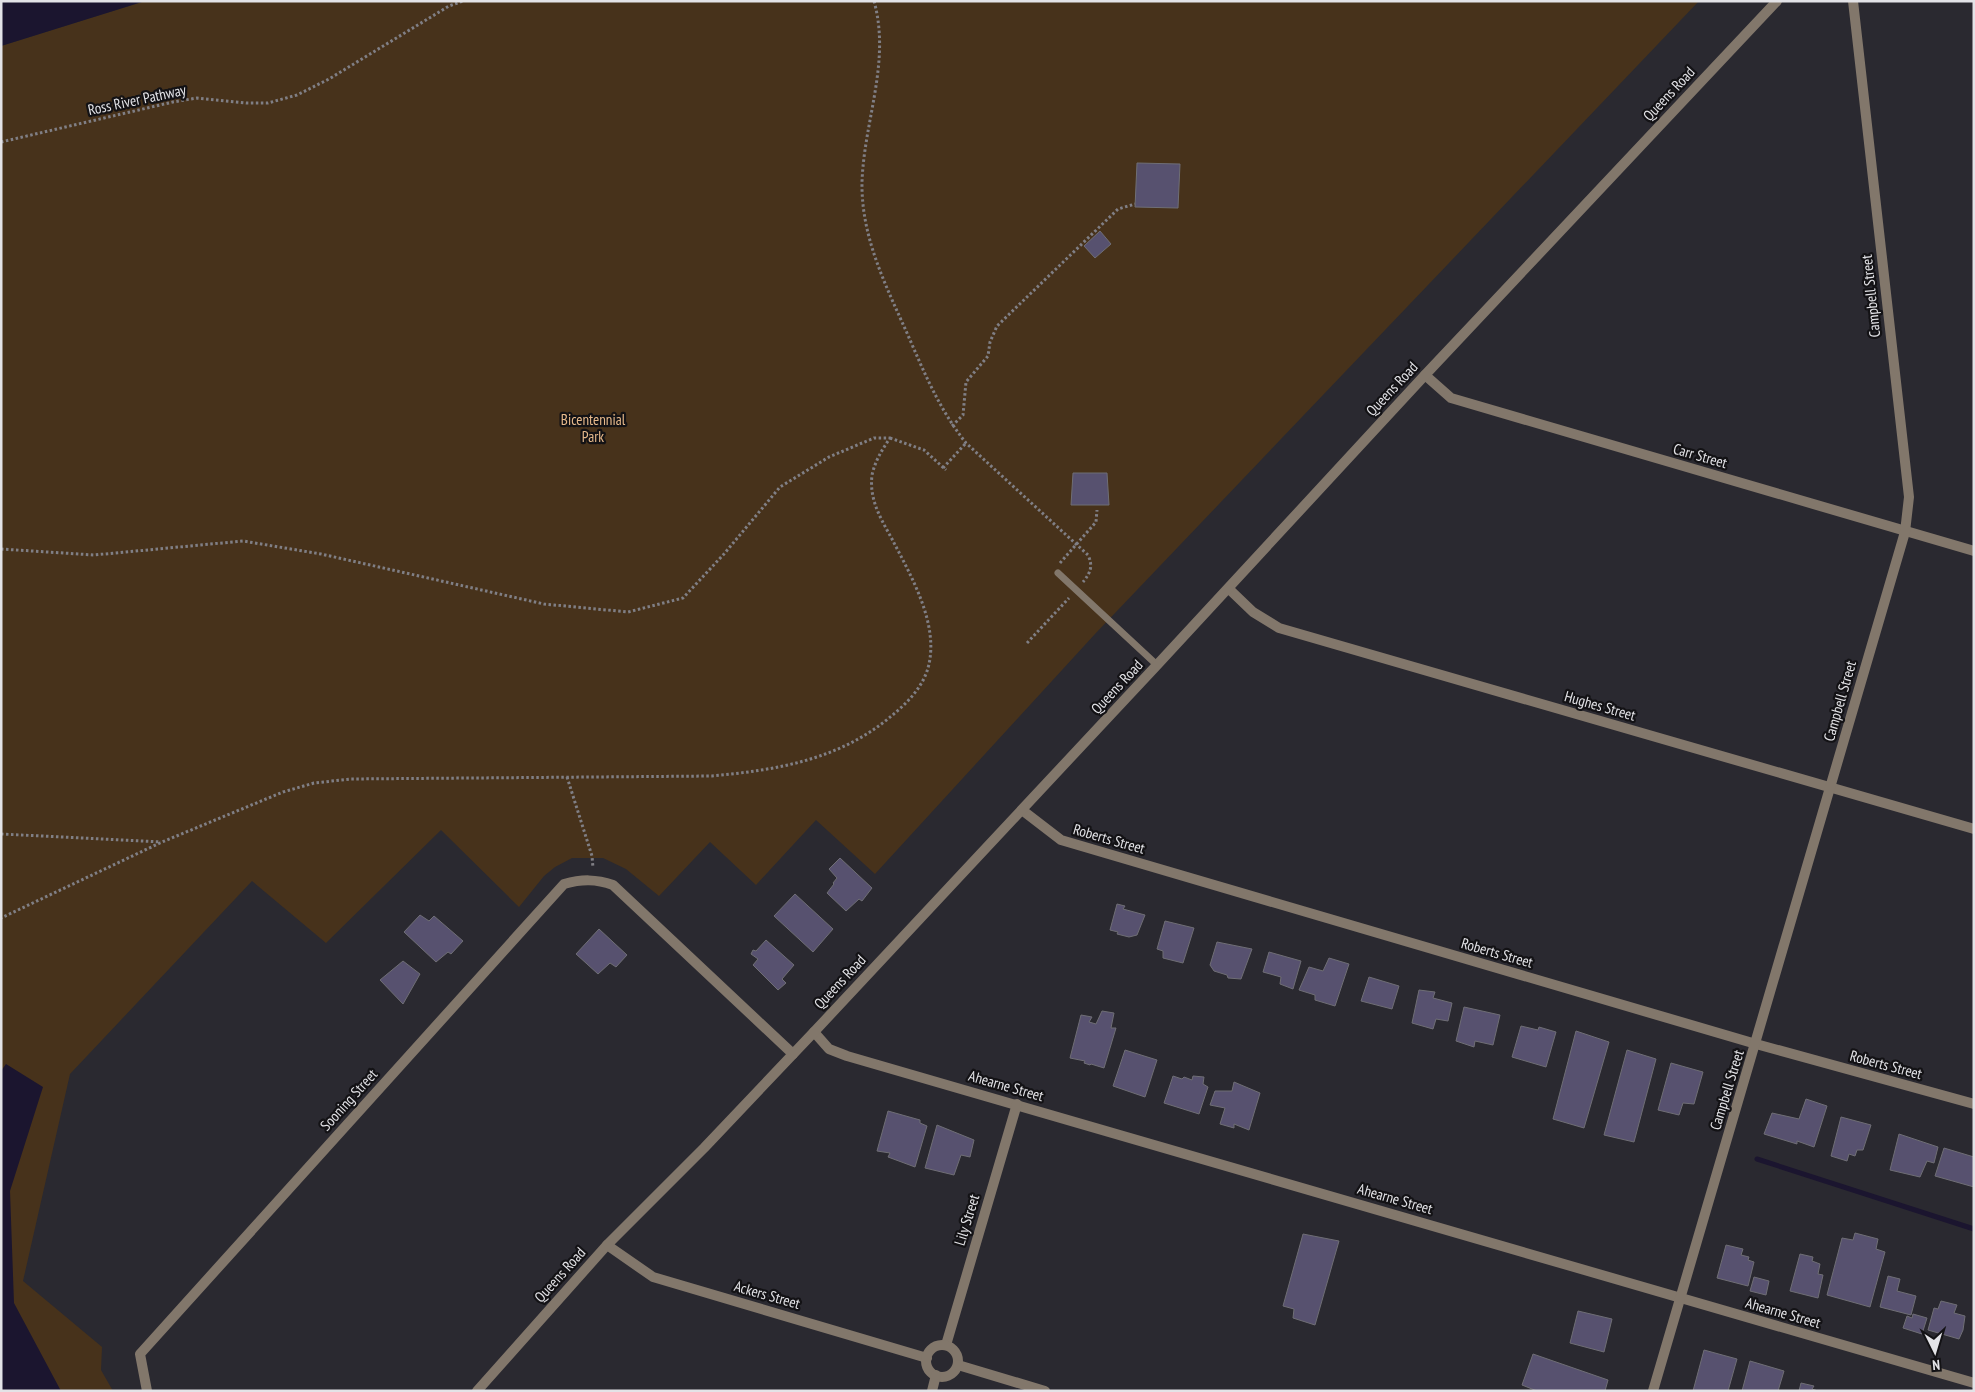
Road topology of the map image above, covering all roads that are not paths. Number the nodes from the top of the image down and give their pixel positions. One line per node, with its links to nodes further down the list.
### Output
1 (1777, 1): 3 (street, Queens Road)
2 (1853, 1): 4 (street, Campbell Street)
3 (1425, 375): 4 (street, Carr Street); 7 (street, Queens Road)
4 (1905, 532): 5 (street, Carr Street); 9 (street, Campbell Street)
5 (1974, 551)
6 (1056, 571): 8 (lane)
7 (1229, 589): 8 (street, Queens Road); 9 (street, Hughes Street)
8 (1158, 666): 10 (street, Queens Road)
9 (1830, 789): 11 (street, Hughes Street); 13 (street, Campbell Street)
10 (1022, 810): 12 (street, Queens Road); 13 (street, Roberts Street)
11 (1974, 830)
12 (814, 1032): 14 (street, Queens Road); 15 (street, Ahearne Street)
13 (1756, 1044): 16 (street, Roberts Street); 18 (street, Campbell Street)
14 (793, 1054): 17 (street, Queens Road); 24 (street, Sooning Street)
15 (1017, 1104): 18 (street, Ahearne Street); 19 (street, Lily Street)
16 (1974, 1104)
17 (607, 1245): 20 (street, Ackers Street); 25 (street, Queens Road)
18 (1680, 1299): 23 (street, Ahearne Street); 28 (street, Campbell Street)
19 (946, 1345): 20 (street); 21 (street)
20 (926, 1358): 22 (street)
21 (958, 1366): 22 (street); 27 (street)
22 (936, 1375): 26 (street)
23 (1974, 1383)
24 (147, 1391)
25 (477, 1391)
26 (932, 1391)
27 (1045, 1391)
28 (1654, 1391)

